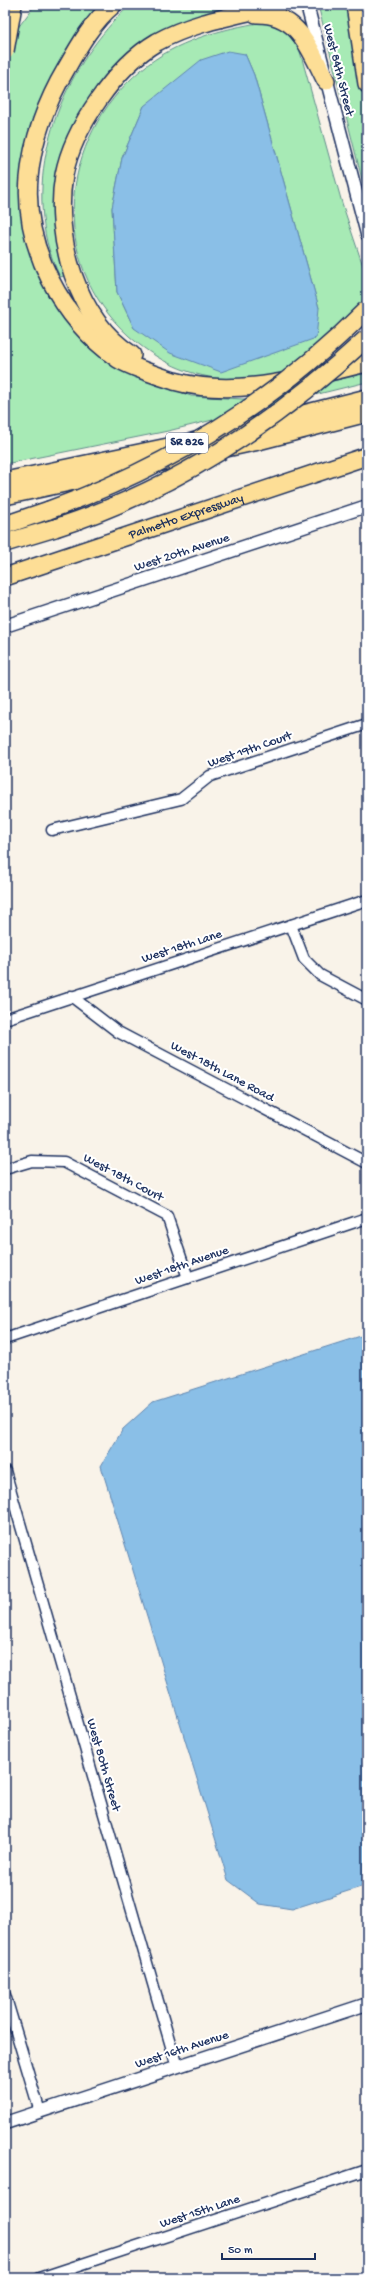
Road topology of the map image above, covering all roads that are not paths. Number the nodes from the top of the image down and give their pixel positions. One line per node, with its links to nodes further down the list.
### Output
1 (13, 5): 9 (highway, bridge)
2 (23, 5): 8 (highway)
3 (113, 5): 16 (highway)
4 (278, 5): 7 (highway)
5 (307, 5): 10 (street, West 84th Street)
6 (354, 5): 11 (highway)
7 (240, 15): 10 (highway); 16 (highway)
8 (5, 26)
9 (5, 51)
10 (326, 81): 12 (street, West 84th Street)
11 (367, 84)
12 (367, 234)
13 (367, 309): 23 (highway, bridge)
14 (367, 338): 24 (highway, bridge)
15 (367, 363): 16 (highway)
16 (173, 381)
17 (367, 398): 20 (highway, SR 826)
18 (367, 413): 21 (highway)
19 (367, 456): 25 (highway, Palmetto Expressway)
20 (5, 481)
21 (5, 496)
22 (367, 506): 26 (street, West 20th Avenue)
23 (5, 525)
24 (5, 543)
25 (5, 577)
26 (5, 626)
27 (367, 724): 28 (street, West 19th Court)
28 (52, 830)
29 (367, 900): 30 (street, West 18th Lane)
30 (291, 925): 31 (street, West 18th Lane); 32 (street)
31 (71, 996): 33 (street, West 18th Lane); 34 (street, West 18th Lane Road)
32 (367, 1000)
33 (5, 1019)
34 (367, 1163)
35 (5, 1170): 37 (street, West 18th Court)
36 (367, 1218): 37 (street, West 18th Avenue)
37 (188, 1278): 38 (street, West 18th Avenue)
38 (5, 1339)
39 (5, 1471): 42 (street, West 80th Street)
40 (5, 1995): 43 (street)
41 (367, 2005): 42 (street, West 16th Avenue)
42 (177, 2067): 43 (street, West 16th Avenue)
43 (40, 2112): 44 (street, West 16th Avenue)
44 (5, 2123)
45 (367, 2170): 46 (street, West 15th Lane)
46 (40, 2278)

